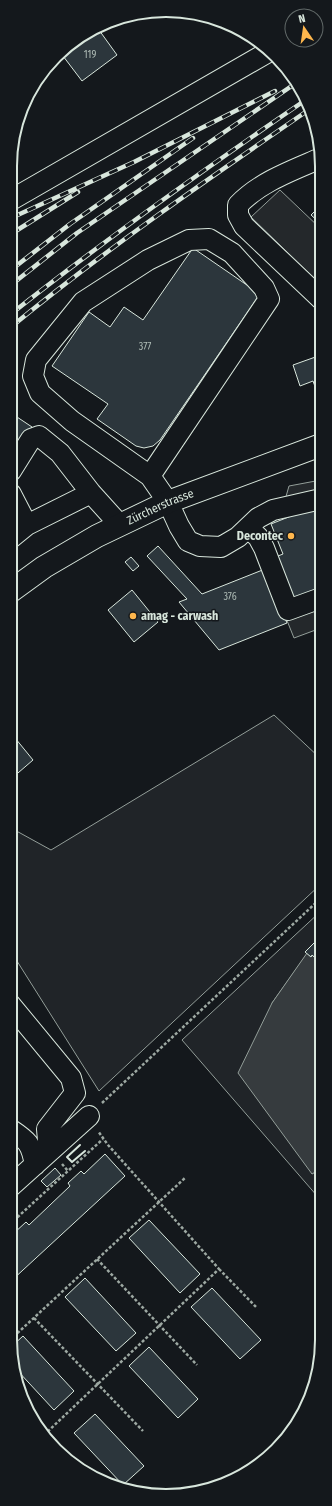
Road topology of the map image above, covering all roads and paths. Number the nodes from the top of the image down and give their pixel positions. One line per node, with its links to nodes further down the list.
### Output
1 (264, 54): 3 (street)
2 (315, 161): 4 (street)
3 (17, 197)
4 (315, 293)
5 (315, 447): 10 (main road, Zürcherstrasse)
6 (17, 461): 8 (street)
7 (150, 476): 7 (street); 10 (street)
8 (92, 493): 12 (street); 13 (street)
9 (315, 500): 14 (street)
10 (168, 502): 13 (main road, Zürcherstrasse); 14 (street)
11 (17, 506): 12 (street)
12 (27, 525): 15 (street)
13 (120, 525): 16 (main road, Zürcherstrasse)
14 (248, 528): 17 (street)
15 (17, 533)
16 (17, 587)
17 (315, 600)
18 (315, 904): 20 (path)
19 (17, 1012): 23 (street)
20 (89, 1116): 22 (path); 23 (street)
21 (17, 1134): 23 (street)
22 (103, 1139): 26 (path); 27 (path)
23 (42, 1159): 25 (street)
24 (186, 1177): 26 (path)
25 (17, 1181)
26 (159, 1201): 28 (path); 29 (path)
27 (17, 1218)
28 (97, 1259): 31 (path); 32 (path)
29 (219, 1269): 30 (path); 32 (path)
30 (257, 1308)
31 (34, 1318): 33 (path); 35 (path)
32 (160, 1325): 34 (path); 35 (path)
33 (17, 1334)
34 (197, 1365)
35 (98, 1384): 36 (path); 37 (path)
36 (48, 1431)
37 (143, 1431)

